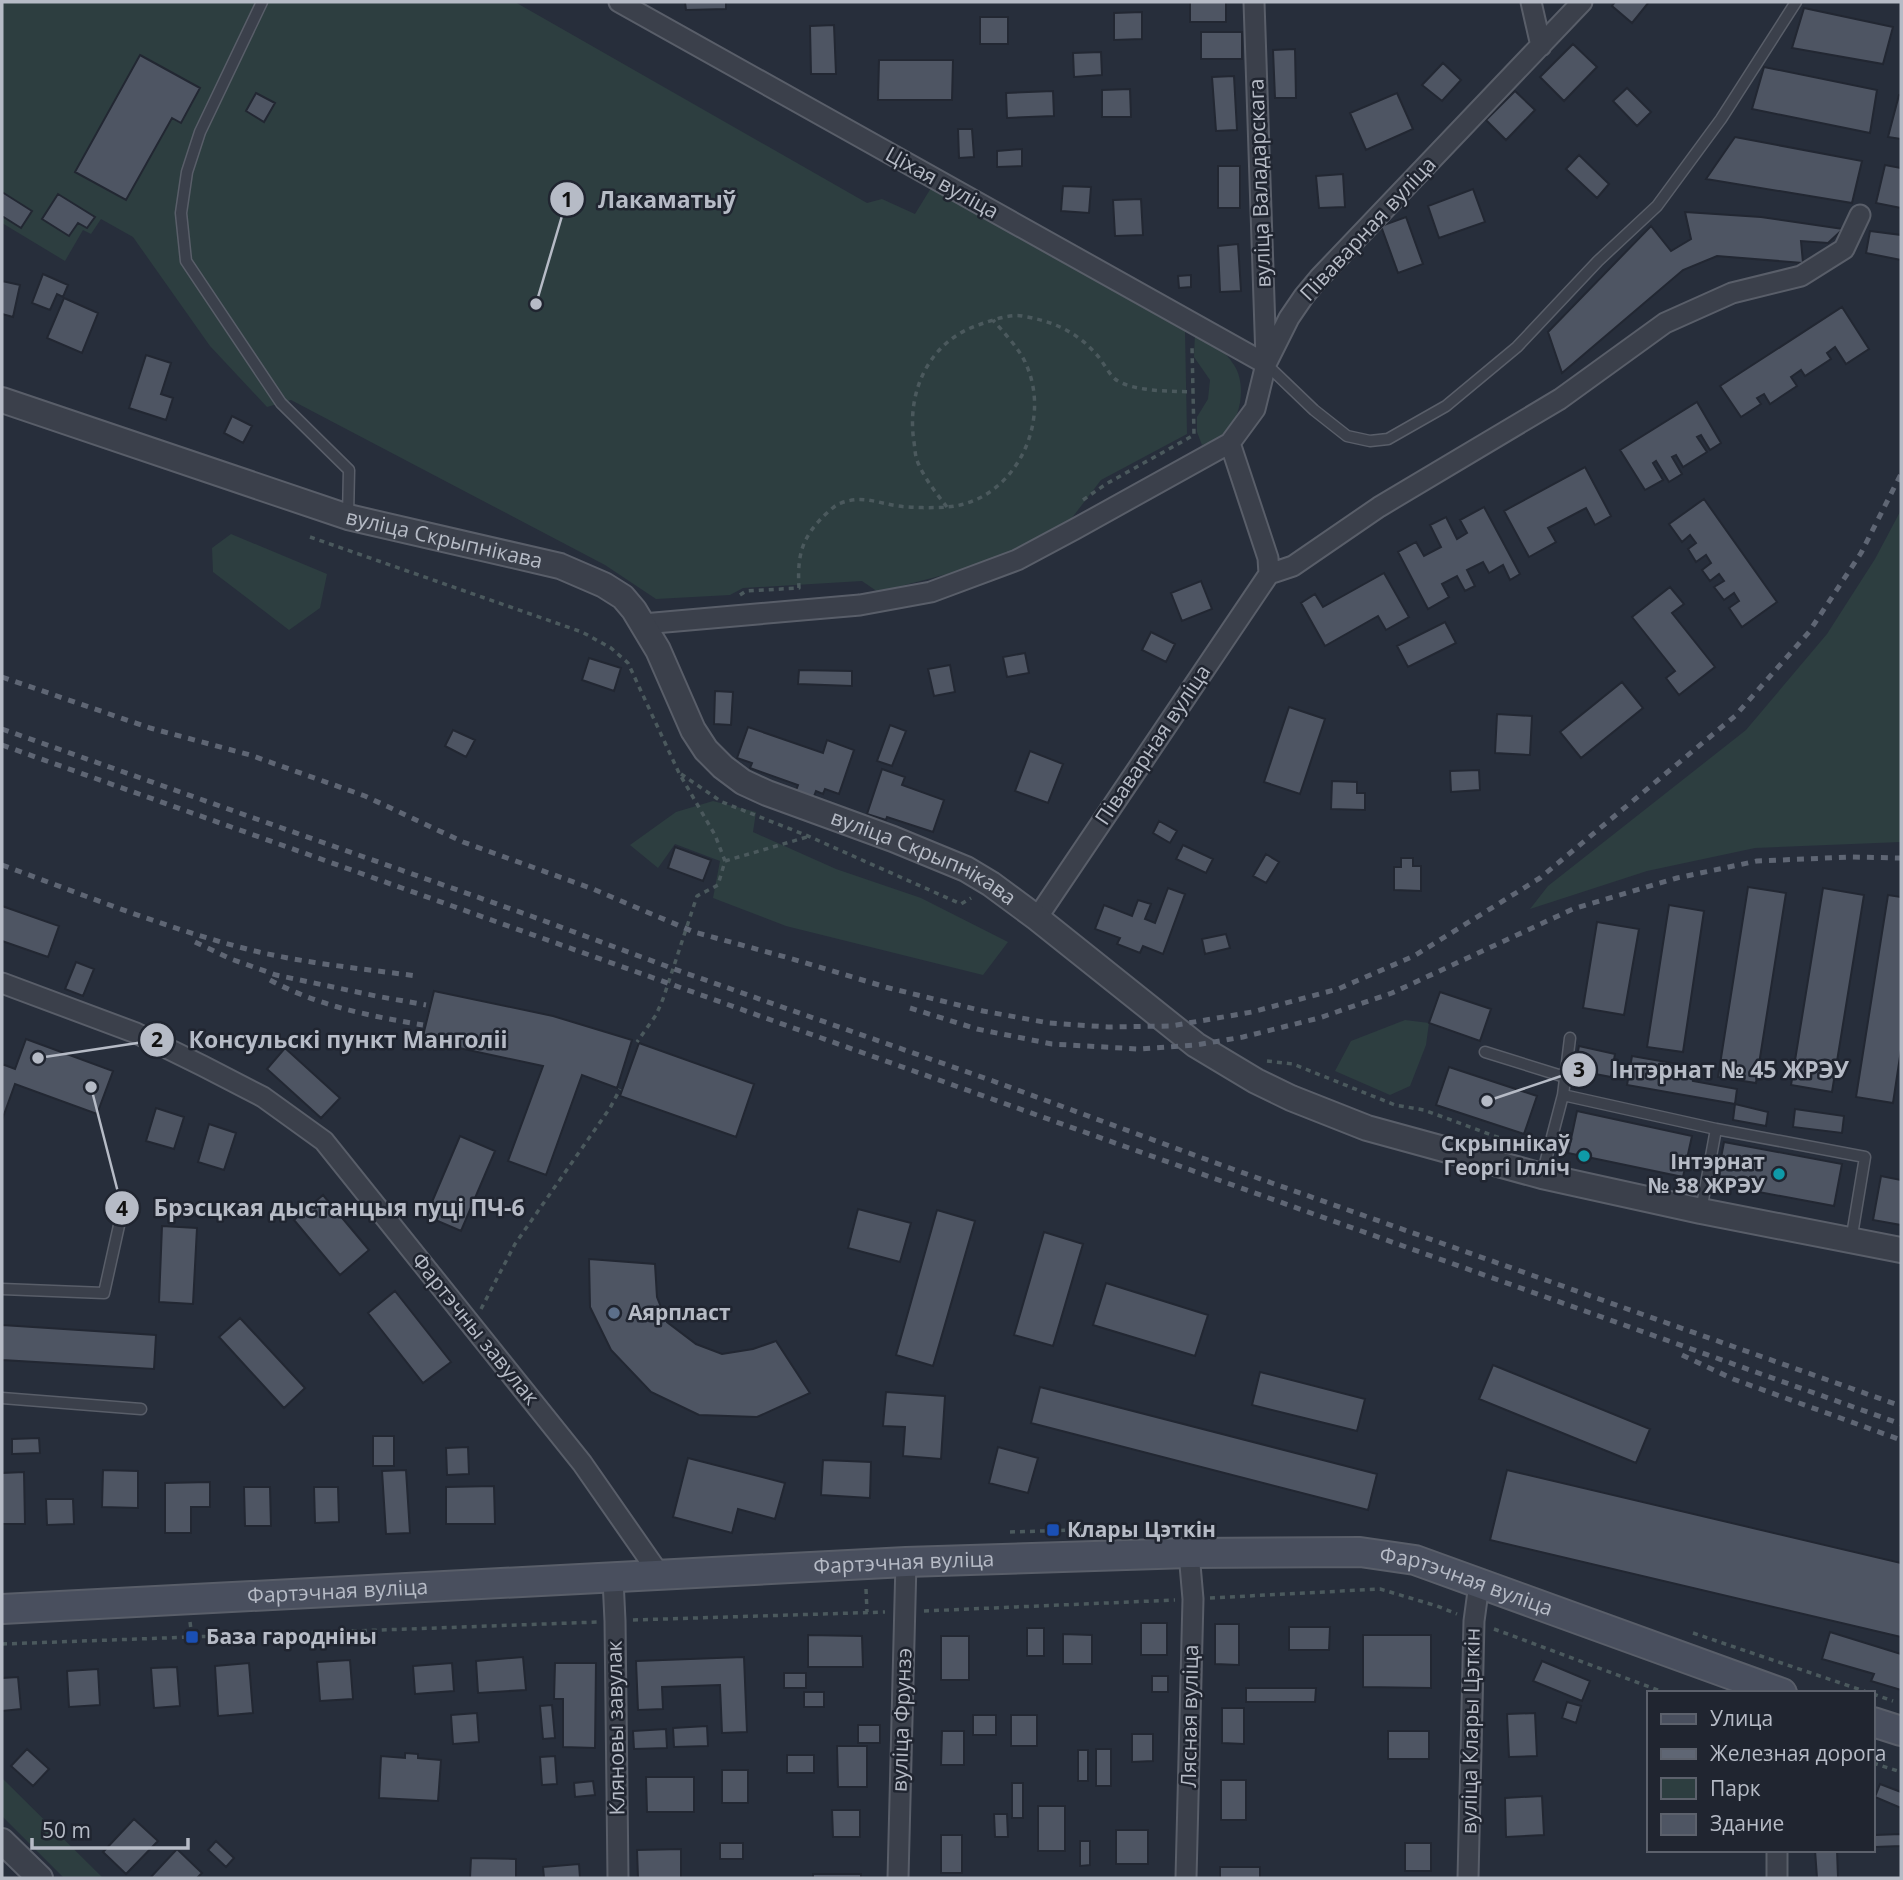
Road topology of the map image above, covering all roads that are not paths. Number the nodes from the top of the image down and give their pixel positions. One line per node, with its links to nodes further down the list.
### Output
1 (262, 2): 12 (lane)
2 (618, 2): 9 (street, Ціхая вуліца)
3 (1254, 2): 9 (street, вуліца Валадарскага)
4 (1531, 2): 7 (street)
5 (1582, 2): 7 (street, Піваварная вуліца)
6 (1796, 2): 9 (lane)
7 (1541, 46): 9 (street, Піваварная вуліца)
8 (1860, 215): 13 (street)
9 (1266, 364): 11 (street, Піваварная вуліца)
10 (2, 400): 12 (street, вуліца Скрыпнікава)
11 (1230, 443): 13 (street); 14 (street)
12 (348, 517): 14 (street, вуліца Скрыпнікава)
13 (1269, 574): 15 (street, Піваварная вуліца)
14 (643, 624): 15 (street, вуліца Скрыпнікава)
15 (1037, 918): 22 (street, вуліца Скрыпнікава)
16 (2, 984): 32 (street, Фартэчны завулак)
17 (1570, 1038): 19 (lane)
18 (1485, 1052): 19 (lane)
19 (1565, 1077): 20 (lane)
20 (1563, 1095): 21 (lane); 22 (lane)
21 (1716, 1129): 23 (lane); 25 (lane)
22 (1542, 1176): 23 (street, вуліца Скрыпнікава)
23 (1701, 1211): 25 (street, вуліца Скрыпнікава)
24 (120, 1221): 27 (lane)
25 (1851, 1241): 26 (street, вуліца Скрыпнікава)
26 (1901, 1250)
27 (2, 1289)
28 (2, 1398): 29 (lane)
29 (141, 1409)
30 (1189, 1553): 31 (main road, Фартэчная вуліца); 34 (main road, Фартэчная вуліца); 44 (street, Лясная вуліца)
31 (906, 1562): 32 (main road, Фартэчная вуліца); 43 (street, вуліца Фрунзэ)
32 (660, 1575): 33 (main road, Фартэчная вуліца)
33 (613, 1578): 35 (main road, Фартэчная вуліца); 42 (street, Кляновы завулак)
34 (1479, 1584): 36 (main road, Фартэчная вуліца); 45 (street, вуліца Клары Цэткін)
35 (2, 1609)
36 (1776, 1691)
37 (1875, 1723): 38 (main road)
38 (1901, 1731)
39 (2, 1840): 41 (street)
40 (1777, 1852): 46 (street)
41 (40, 1878)
42 (618, 1878)
43 (898, 1878)
44 (1186, 1878)
45 (1468, 1878)
46 (1777, 1878)

